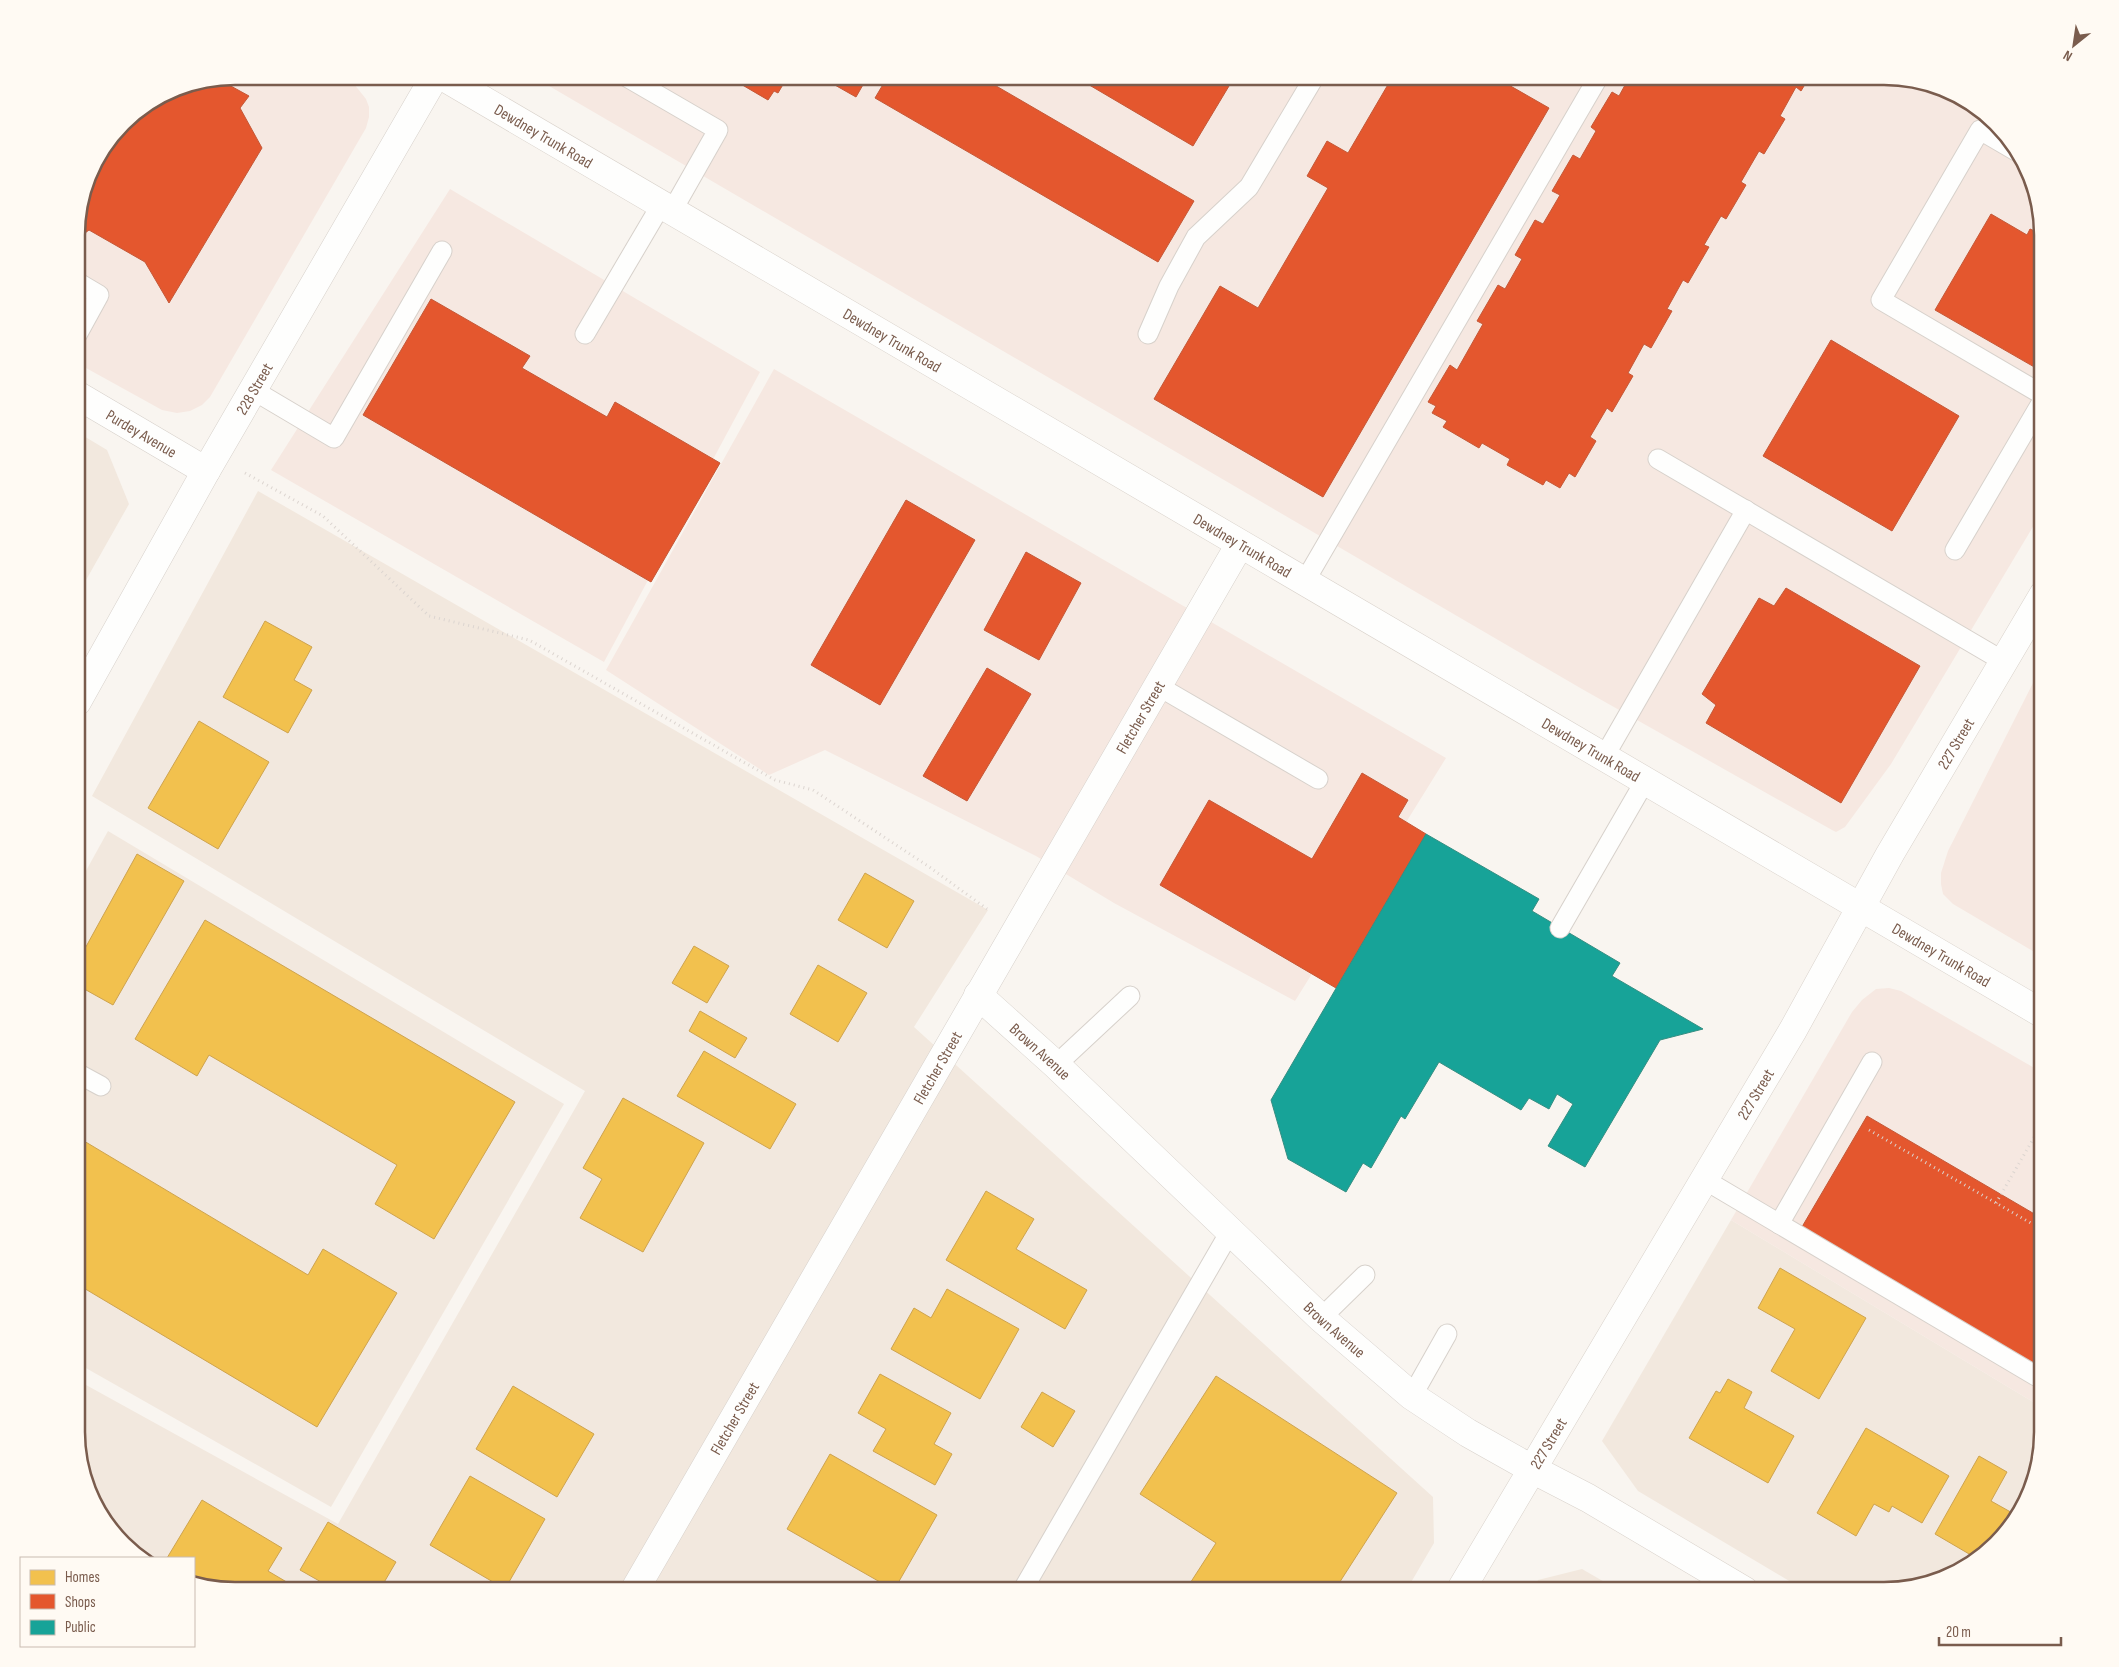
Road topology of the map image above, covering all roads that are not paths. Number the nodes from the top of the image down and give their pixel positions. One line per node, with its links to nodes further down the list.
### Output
1 (430, 85): 13 (main road, 228 Street)
2 (457, 85): 7 (main road, Dewdney Trunk Road)
3 (640, 85): 7 (lane)
4 (1310, 85): 12 (lane)
5 (1594, 85): 22 (lane)
6 (2003, 144): 14 (lane)
7 (666, 208): 11 (lane); 20 (main road, Dewdney Trunk Road)
8 (442, 251): 13 (lane)
9 (85, 287): 10 (lane)
10 (85, 320)
11 (586, 334)
12 (1148, 334)
13 (253, 390): 18 (main road, 228 Street)
14 (2034, 390)
15 (85, 399): 18 (main road, Purdey Avenue)
16 (2034, 415): 21 (lane)
17 (1658, 459): 19 (lane)
18 (210, 464): 26 (main road, 228 Street)
19 (1746, 510): 24 (lane); 27 (lane)
20 (1240, 544): 22 (main road, Dewdney Trunk Road); 25 (main road, Fletcher Street)
21 (1955, 550)
22 (1304, 581): 27 (main road, Dewdney Trunk Road)
23 (2034, 610): 24 (main road, 227 Street)
24 (2003, 661): 30 (main road, 227 Street)
25 (1158, 686): 28 (lane); 32 (main road, Fletcher Street)
26 (85, 688)
27 (1604, 757): 29 (main road, Dewdney Trunk Road)
28 (1318, 779)
29 (1645, 781): 30 (main road, Dewdney Trunk Road); 31 (lane)
30 (1862, 907): 34 (main road, Dewdney Trunk Road); 39 (main road, 227 Street)
31 (1560, 928)
32 (978, 995): 36 (main road, Brown Avenue); 48 (main road, Fletcher Street)
33 (1130, 996): 36 (lane)
34 (2034, 1009)
35 (1872, 1062): 40 (lane)
36 (1056, 1065): 41 (main road, Brown Avenue)
37 (85, 1077): 38 (lane)
38 (101, 1086)
39 (1705, 1180): 40 (lane); 47 (main road, 227 Street)
40 (1779, 1224): 45 (lane)
41 (1231, 1230): 43 (main road, Brown Avenue); 49 (lane)
42 (1365, 1275): 43 (lane)
43 (1322, 1318): 46 (main road, Brown Avenue)
44 (1447, 1334): 46 (lane)
45 (2034, 1375)
46 (1412, 1396): 47 (main road, Brown Avenue)
47 (1532, 1469): 50 (main road, 227 Street); 51 (main road, Brown Avenue)
48 (639, 1582)
49 (1027, 1582)
50 (1465, 1582)
51 (1730, 1582)

